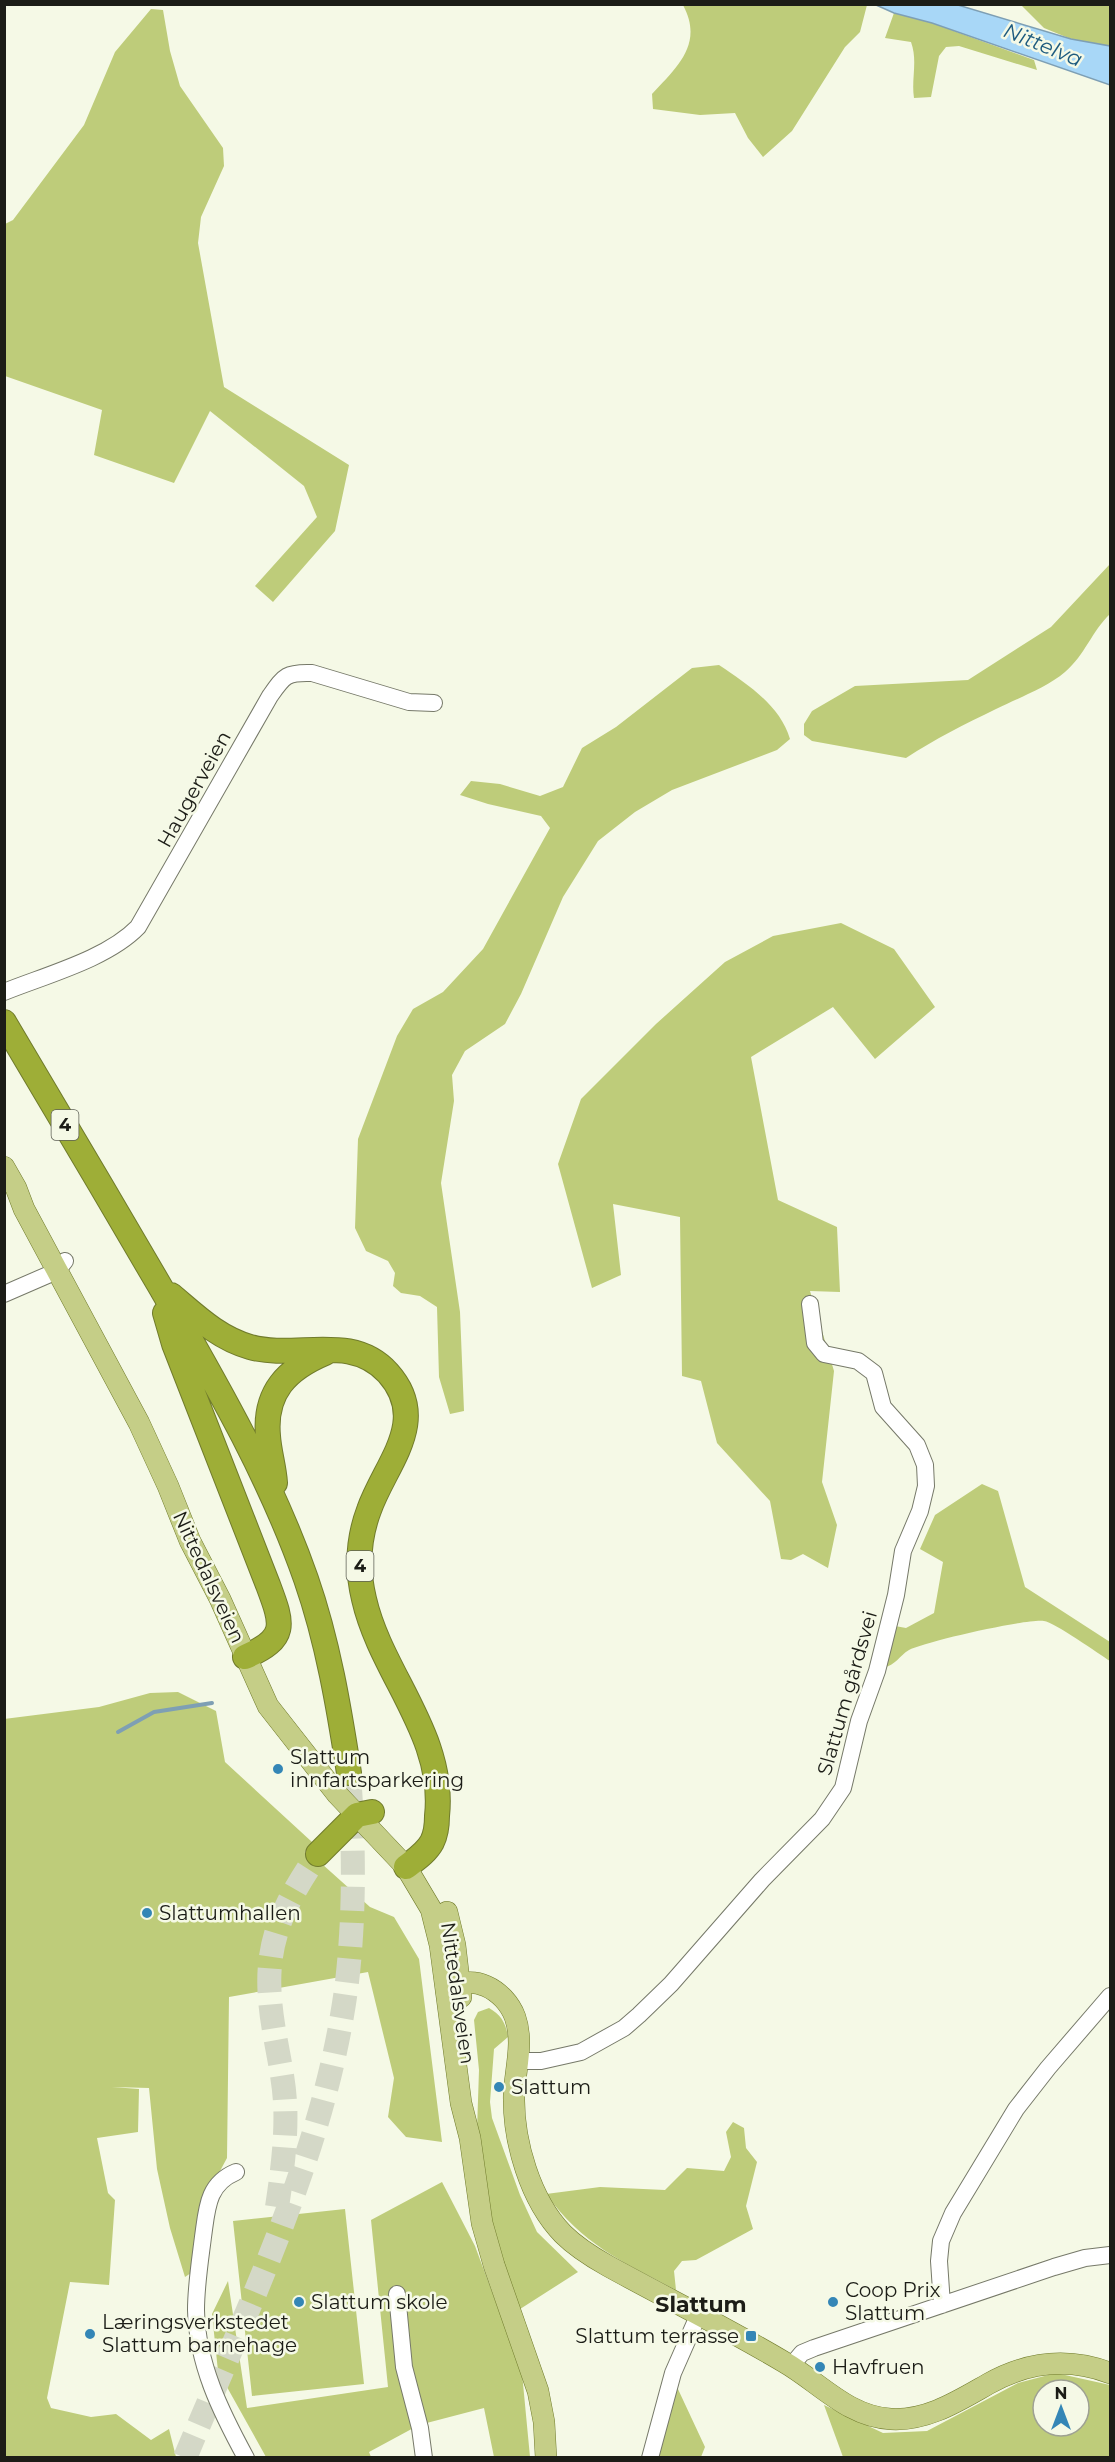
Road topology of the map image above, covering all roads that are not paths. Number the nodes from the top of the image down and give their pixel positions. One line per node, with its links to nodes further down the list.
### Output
1 (434, 703): 2 (street, Haugerveien)
2 (4, 992)
3 (4, 1022): 6 (highway, 4)
4 (4, 1167): 5 (main road, Nittedalsveien)
5 (59, 1265): 7 (street); 11 (main road, Nittedalsveien)
6 (158, 1284): 9 (highway, 4); 10 (highway, 4); 11 (highway, 4)
7 (4, 1294)
8 (810, 1304): 18 (street, Slattum gårdsvei)
9 (332, 1350): 10 (highway, 4); 15 (highway, 4)
10 (276, 1503): 12 (highway, 4)
11 (245, 1657): 13 (main road, Nittedalsveien)
12 (349, 1773)
13 (364, 1814): 14 (highway); 15 (main road, Nittedalsveien)
14 (318, 1854)
15 (410, 1857): 16 (main road, Nittedalsveien)
16 (456, 1991): 18 (main road); 28 (main road, Nittedalsveien)
17 (1110, 1996): 22 (street)
18 (517, 2061): 23 (main road)
19 (236, 2172): 26 (street)
20 (1110, 2255): 22 (street)
21 (397, 2294): 27 (street)
22 (942, 2306): 24 (street)
23 (698, 2316): 24 (main road); 29 (street)
24 (791, 2366): 25 (main road)
25 (1110, 2373)
26 (246, 2457)
27 (424, 2457)
28 (546, 2457)
29 (650, 2457)

